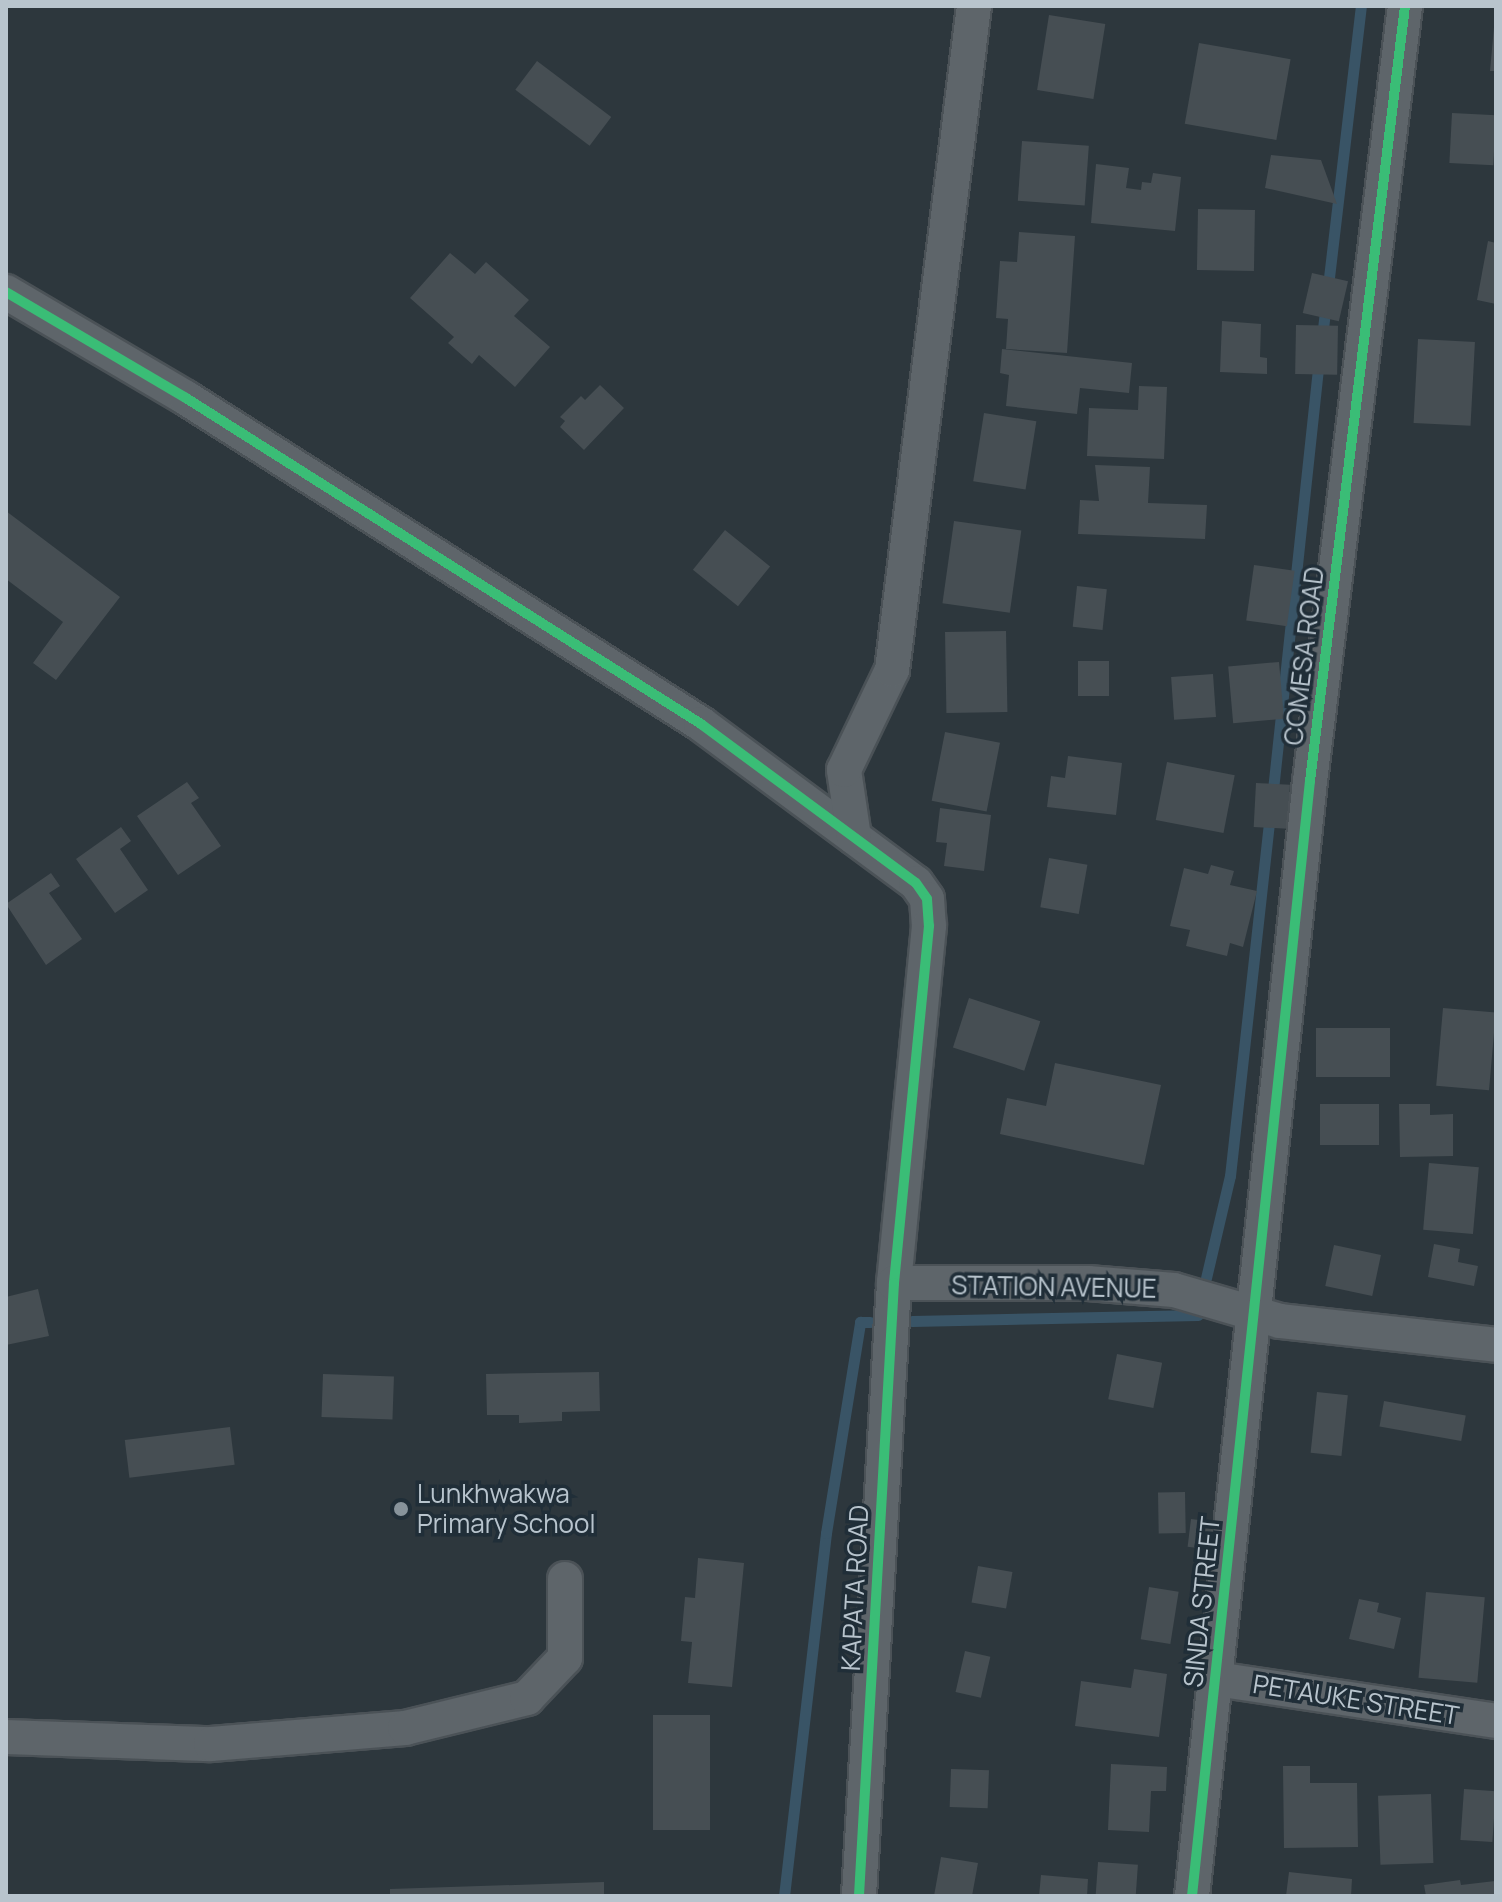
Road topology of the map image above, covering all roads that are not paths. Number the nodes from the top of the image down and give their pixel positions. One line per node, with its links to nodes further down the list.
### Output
1 (974, 6): 4 (street)
2 (1405, 6): 6 (street, COMESA ROAD)
3 (6, 292): 4 (street)
4 (854, 837): 5 (street, KAPATA ROAD)
5 (894, 1283): 6 (street, STATION AVENUE); 12 (street, KAPATA ROAD)
6 (1254, 1313): 7 (street, STATION AVENUE); 9 (street, SINDA STREET)
7 (1496, 1345)
8 (565, 1579): 11 (street)
9 (1216, 1679): 10 (street, PETAUKE STREET); 13 (street, SINDA STREET)
10 (1496, 1721)
11 (6, 1737)
12 (859, 1896)
13 (1192, 1896)

